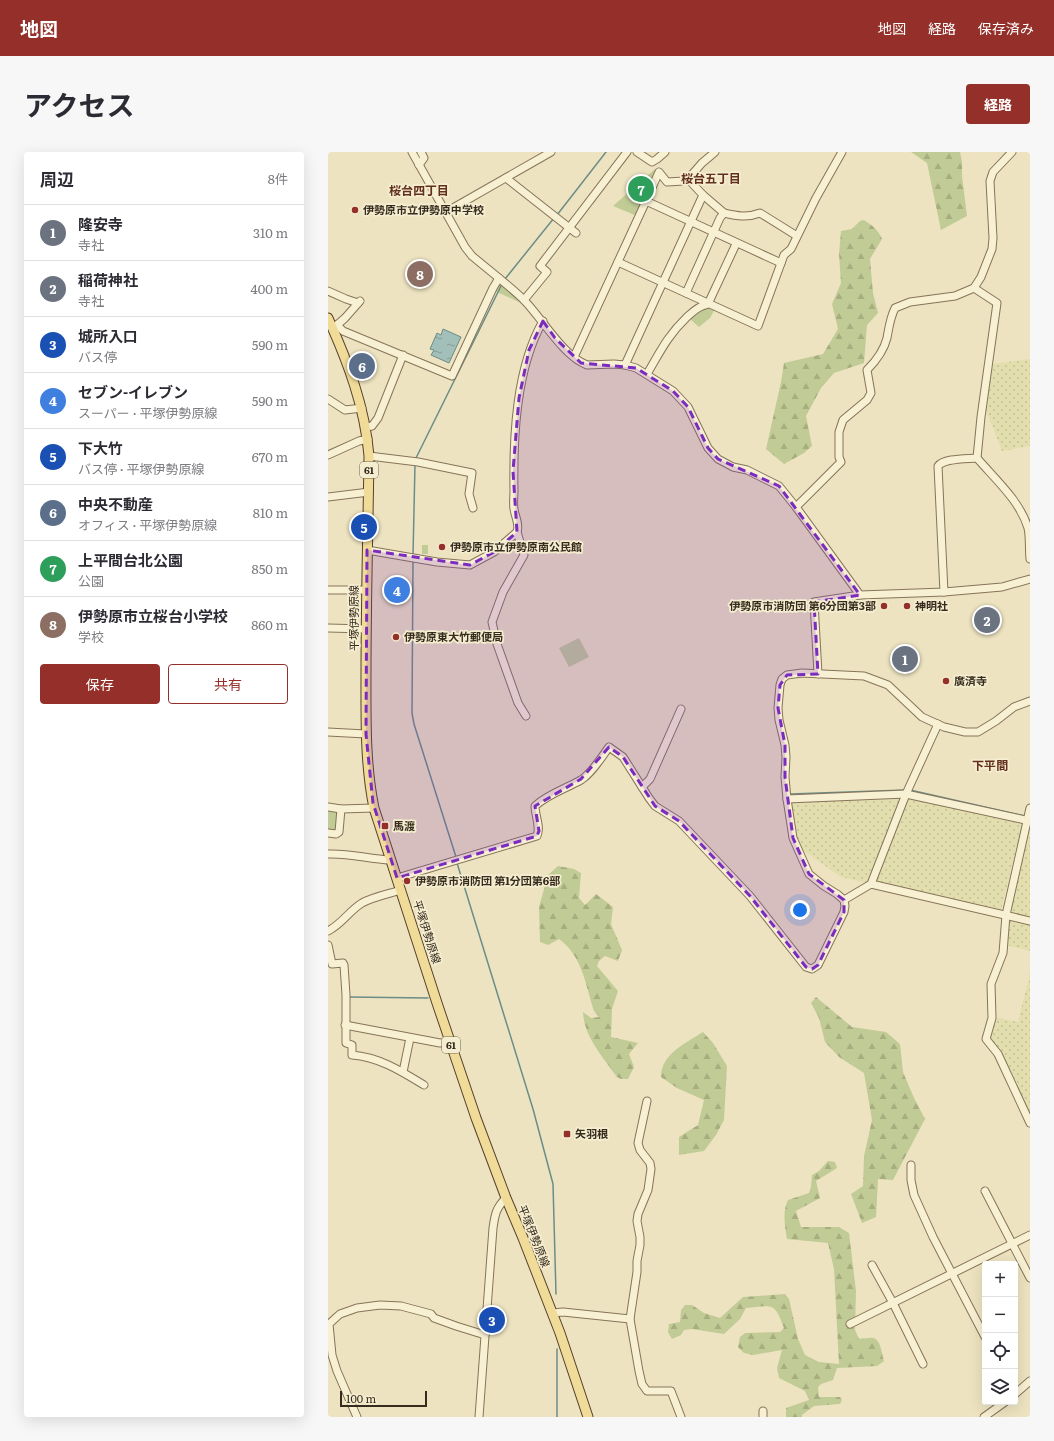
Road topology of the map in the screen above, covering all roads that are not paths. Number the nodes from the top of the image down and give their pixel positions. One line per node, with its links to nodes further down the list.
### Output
1 (412, 152): 11 (street)
2 (421, 152): 11 (street)
3 (551, 152): 13 (street)
4 (627, 152): 20 (street)
5 (637, 152): 10 (street)
6 (665, 152): 10 (street)
7 (715, 152): 15 (street)
8 (842, 152): 23 (street)
9 (1012, 152): 29 (street)
10 (652, 162): 12 (street)
11 (419, 165): 17 (street)
12 (659, 172): 14 (street); 16 (street)
13 (506, 178): 17 (street); 20 (street)
14 (684, 181)
15 (703, 195): 18 (street); 19 (street)
16 (646, 201): 19 (street); 25 (street)
17 (446, 212): 27 (street)
18 (724, 213): 22 (street); 23 (street)
19 (691, 222): 22 (street); 28 (street)
20 (569, 228): 21 (street); 32 (street)
21 (576, 233)
22 (713, 233): 24 (street); 31 (street)
23 (797, 236): 26 (street)
24 (736, 244): 26 (street); 33 (street)
25 (618, 262): 28 (street); 38 (street)
26 (781, 264): 33 (street)
27 (499, 278): 32 (street); 37 (street)
28 (663, 283): 31 (street); 39 (street)
29 (974, 288): 47 (street); 50 (street)
30 (328, 292): 36 (street)
31 (686, 293): 33 (street)
32 (524, 300): 35 (street)
33 (708, 304): 40 (street)
34 (328, 318): 36 (main road, 平塚伊勢原線 / 61)
35 (543, 321): 38 (street); 52 (street)
36 (333, 330): 37 (street); 42 (main road, 平塚伊勢原線 / 61)
37 (403, 355): 43 (street)
38 (574, 357): 39 (street)
39 (625, 365): 40 (street)
40 (647, 374): 50 (street)
41 (328, 399): 42 (street)
42 (362, 408): 43 (main road, 平塚伊勢原線 / 61)
43 (366, 427): 44 (main road, 平塚伊勢原線 / 61)
44 (368, 439): 45 (street); 46 (main road, 平塚伊勢原線 / 61)
45 (328, 455)
46 (369, 456): 48 (main road, 平塚伊勢原線 / 61); 51 (street)
47 (977, 458): 54 (street); 58 (street)
48 (369, 492): 49 (street); 53 (main road, 平塚伊勢原線 / 61)
49 (328, 497)
50 (796, 507): 59 (street)
51 (473, 508)
52 (517, 532): 53 (street); 65 (street)
53 (368, 550): 57 (main road, 平塚伊勢原線 / 61)
54 (1030, 559)
55 (1030, 579): 58 (street)
56 (328, 590): 57 (street)
57 (366, 590): 61 (main road, 平塚伊勢原線 / 61)
58 (944, 592): 59 (street)
59 (860, 595): 62 (street)
60 (328, 628): 61 (street)
61 (366, 630): 68 (main road, 平塚伊勢原線 / 61)
62 (818, 674): 66 (street); 71 (street)
63 (1030, 701): 66 (street)
64 (681, 709): 69 (street)
65 (526, 716)
66 (938, 724): 70 (street)
67 (328, 732): 68 (street)
68 (366, 734): 73 (main road, 平塚伊勢原線 / 61)
69 (642, 786): 80 (street); 83 (street)
70 (906, 794): 71 (street); 76 (street); 81 (street)
71 (787, 799): 83 (street)
72 (328, 807): 75 (street)
73 (374, 808): 75 (street); 79 (main road, 平塚伊勢原線 / 61)
74 (1030, 808): 76 (street)
75 (341, 809): 77 (street)
76 (1028, 821): 84 (street)
77 (328, 833)
78 (328, 854): 79 (street)
79 (390, 860): 80 (main road, 平塚伊勢原線 / 61)
80 (397, 878): 82 (main road, 平塚伊勢原線 / 61)
81 (871, 884): 83 (street); 84 (street)
82 (401, 890): 86 (street); 90 (main road, 平塚伊勢原線 / 61)
83 (844, 900)
84 (1006, 915): 85 (street); 94 (street)
85 (1030, 921)
86 (328, 931)
87 (328, 945): 88 (street)
88 (345, 1025): 89 (street); 91 (street)
89 (410, 1038): 90 (street); 91 (street)
90 (450, 1042): 97 (main road, 平塚伊勢原線 / 61)
91 (403, 1072): 92 (street)
92 (424, 1086)
93 (646, 1101): 105 (street)
94 (1030, 1123)
95 (911, 1165): 101 (street)
96 (984, 1191): 99 (street)
97 (506, 1198): 104 (main road, 平塚伊勢原線 / 61); 108 (street)
98 (1030, 1234): 99 (street)
99 (1013, 1243): 101 (street); 102 (street)
100 (872, 1265): 103 (street)
101 (952, 1274): 103 (street); 107 (street)
102 (1030, 1278)
103 (893, 1303): 106 (street); 109 (street)
104 (552, 1313): 105 (street); 115 (main road, 平塚伊勢原線 / 61)
105 (630, 1319): 116 (street)
106 (850, 1324)
107 (983, 1333)
108 (485, 1335): 113 (street); 114 (street)
109 (923, 1364)
110 (1030, 1381): 111 (street)
111 (1018, 1390)
112 (1000, 1405): 117 (street)
113 (357, 1417)
114 (479, 1417)
115 (588, 1417)
116 (681, 1417)
117 (984, 1417)

